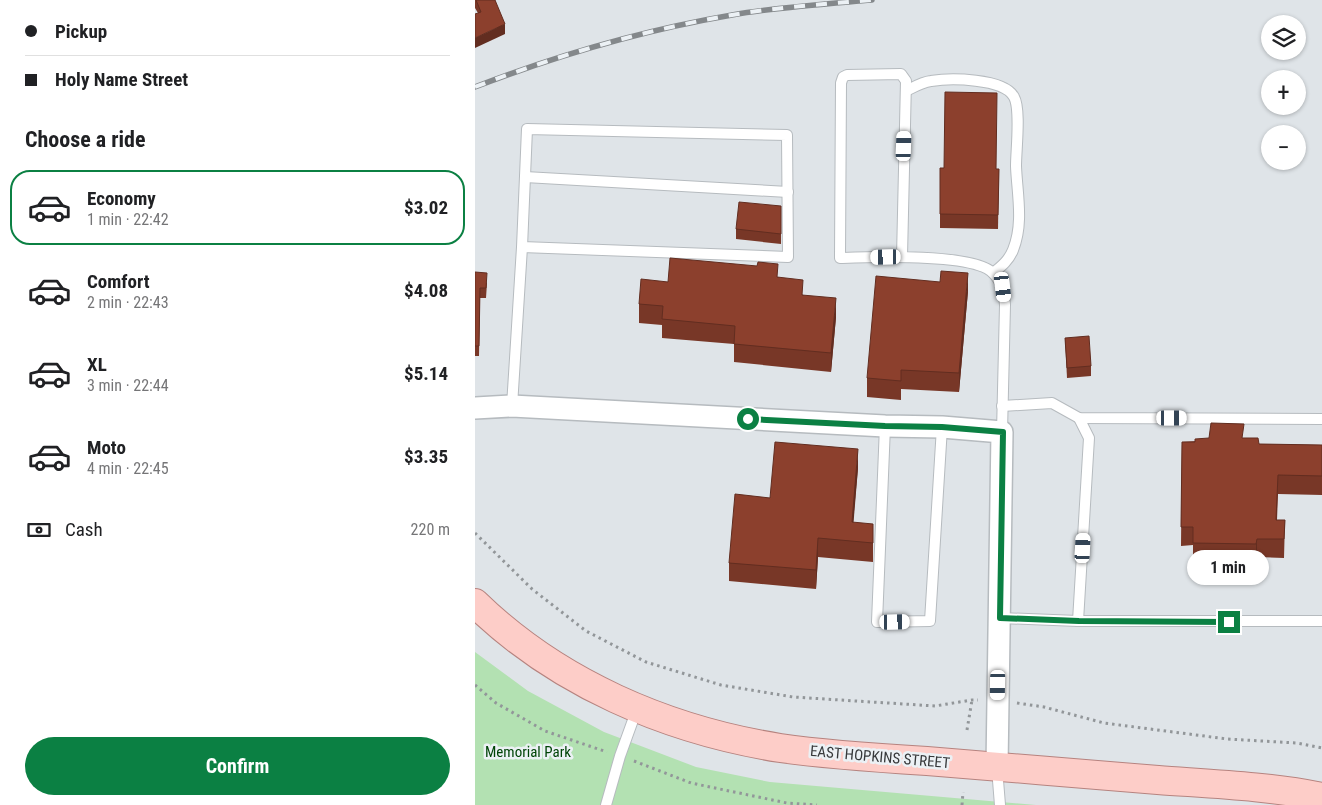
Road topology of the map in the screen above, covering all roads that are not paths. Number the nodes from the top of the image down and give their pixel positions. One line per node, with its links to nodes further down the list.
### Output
1 (906, 91): 5 (lane); 5 (lane); 6 (lane)
2 (525, 176): 3 (lane); 3 (lane); 4 (lane)
3 (788, 192): 4 (lane)
4 (522, 246): 7 (lane)
5 (902, 256): 6 (lane)
6 (993, 273): 8 (lane)
7 (512, 406): 9 (street); 12 (street)
8 (1002, 406): 10 (lane); 14 (lane)
9 (475, 408)
10 (1079, 418): 11 (lane); 17 (lane)
11 (1322, 419)
12 (885, 426): 13 (street); 13 (lane)
13 (942, 427): 14 (street)
14 (1003, 432): 16 (street)
15 (475, 603): 19 (main road, EAST HOPKINS STREET)
16 (1000, 618): 17 (lane); 20 (street)
17 (1079, 621): 18 (lane)
18 (1322, 621)
19 (637, 708): 20 (main road, EAST HOPKINS STREET); 22 (lane)
20 (997, 767): 21 (main road, EAST HOPKINS STREET); 23 (lane)
21 (1322, 797)
22 (606, 805)
23 (1000, 805)

